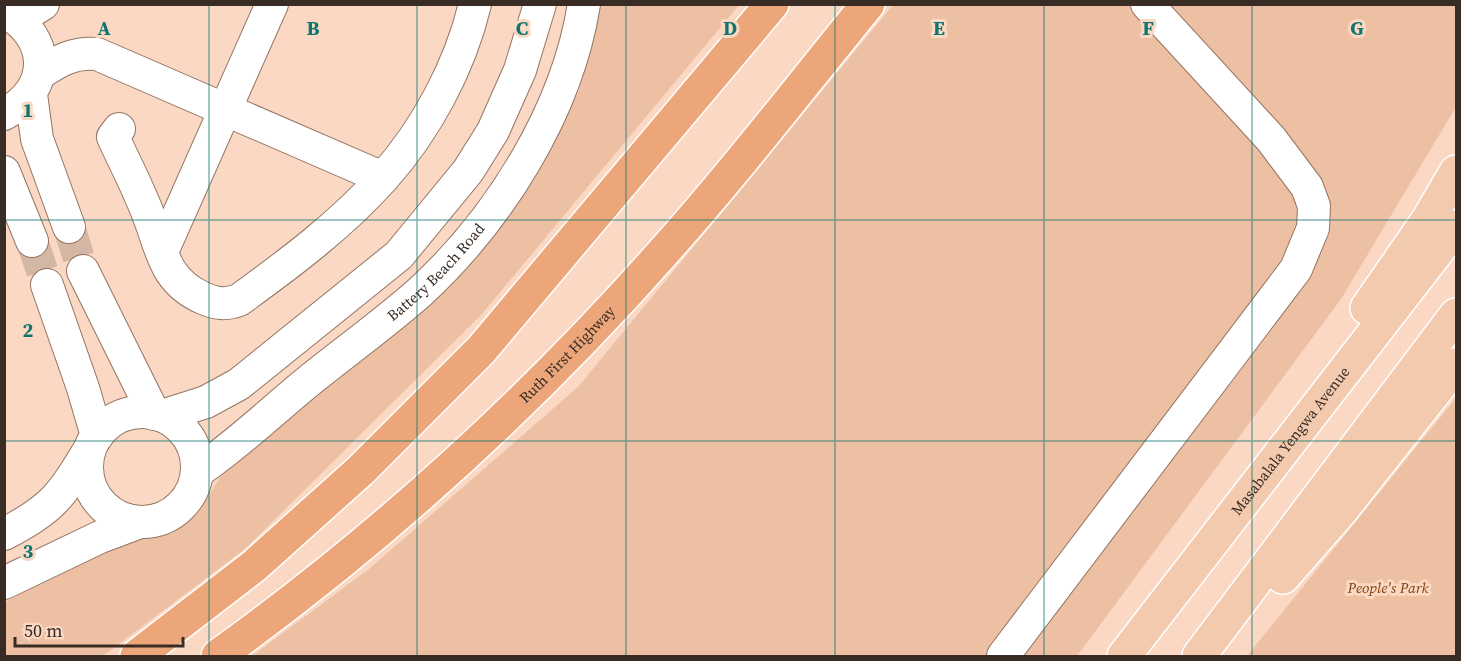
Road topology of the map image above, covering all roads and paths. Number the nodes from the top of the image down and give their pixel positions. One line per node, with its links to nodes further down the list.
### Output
1 (272, 4): 10 (street)
2 (475, 4): 15 (street)
3 (540, 4): 24 (street)
4 (584, 4): 26 (street, Battery Beach Road)
5 (772, 4): 31 (highway)
6 (868, 4): 32 (highway, Ruth First Highway)
7 (1147, 4): 33 (street)
8 (22, 12): 9 (street)
9 (35, 84): 10 (street); 11 (street); 16 (street)
10 (225, 109): 15 (street); 19 (street)
11 (4, 114)
12 (119, 129): 19 (street)
13 (4, 172): 18 (street)
14 (1456, 172): 30 (main road)
15 (383, 178): 19 (street)
16 (69, 227)
17 (1456, 227): 30 (main road, Masabalala Yengwa Avenue)
18 (32, 241)
19 (162, 252)
20 (83, 271): 24 (street)
21 (47, 285): 25 (street)
22 (1456, 315): 35 (main road)
23 (1456, 365): 36 (main road)
24 (158, 415): 25 (street); 26 (street)
25 (93, 442): 27 (street); 28 (street)
26 (197, 472): 27 (street)
27 (140, 522): 29 (street)
28 (4, 534)
29 (4, 583)
30 (1151, 621): 34 (main road, Masabalala Yengwa Avenue)
31 (137, 657)
32 (218, 657)
33 (1003, 657)
34 (1124, 657)
35 (1199, 657)
36 (1214, 657)

